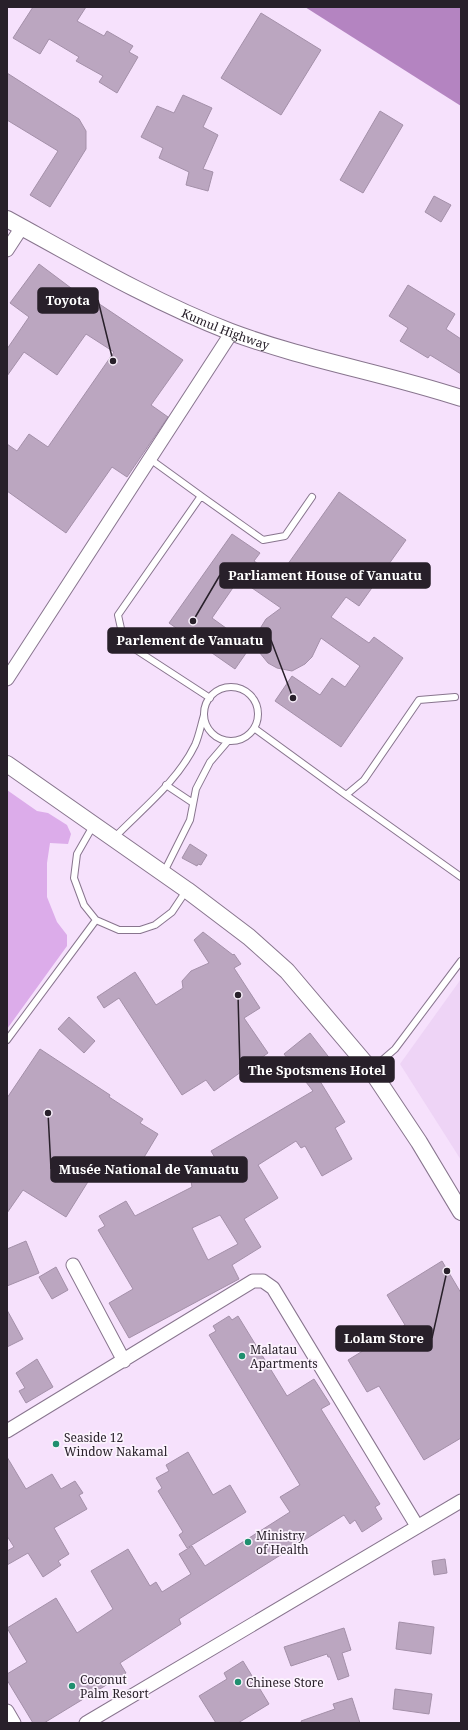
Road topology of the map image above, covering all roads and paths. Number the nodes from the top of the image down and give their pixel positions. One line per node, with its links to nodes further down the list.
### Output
1 (7, 219): 2 (street, Kumul Highway)
2 (22, 227): 3 (street); 4 (street, Kumul Highway)
3 (7, 250)
4 (232, 332): 5 (street, Kumul Highway); 6 (street)
5 (461, 398)
6 (150, 459): 7 (lane); 9 (street)
7 (201, 496): 8 (lane); 11 (lane)
8 (312, 497)
9 (7, 679)
10 (455, 697): 17 (lane)
11 (210, 698): 12 (lane); 13 (lane)
12 (204, 716): 14 (lane); 16 (lane)
13 (254, 728): 14 (lane); 17 (lane)
14 (228, 741): 18 (lane)
15 (7, 764): 19 (street)
16 (166, 785): 18 (lane); 20 (lane)
17 (346, 795): 22 (lane)
18 (193, 803): 21 (lane)
19 (93, 826): 20 (street); 24 (lane)
20 (113, 839): 21 (street)
21 (163, 874): 23 (street)
22 (461, 878)
23 (187, 890): 24 (lane); 27 (street)
24 (96, 920): 26 (lane)
25 (461, 961): 27 (lane)
26 (7, 1040)
27 (371, 1070): 28 (street)
28 (461, 1212)
29 (73, 1265): 30 (street)
30 (124, 1361): 31 (street); 33 (street)
31 (7, 1431)
32 (461, 1501): 33 (street)
33 (417, 1526): 36 (street)
34 (7, 1711): 35 (street)
35 (14, 1723)
36 (86, 1723)

